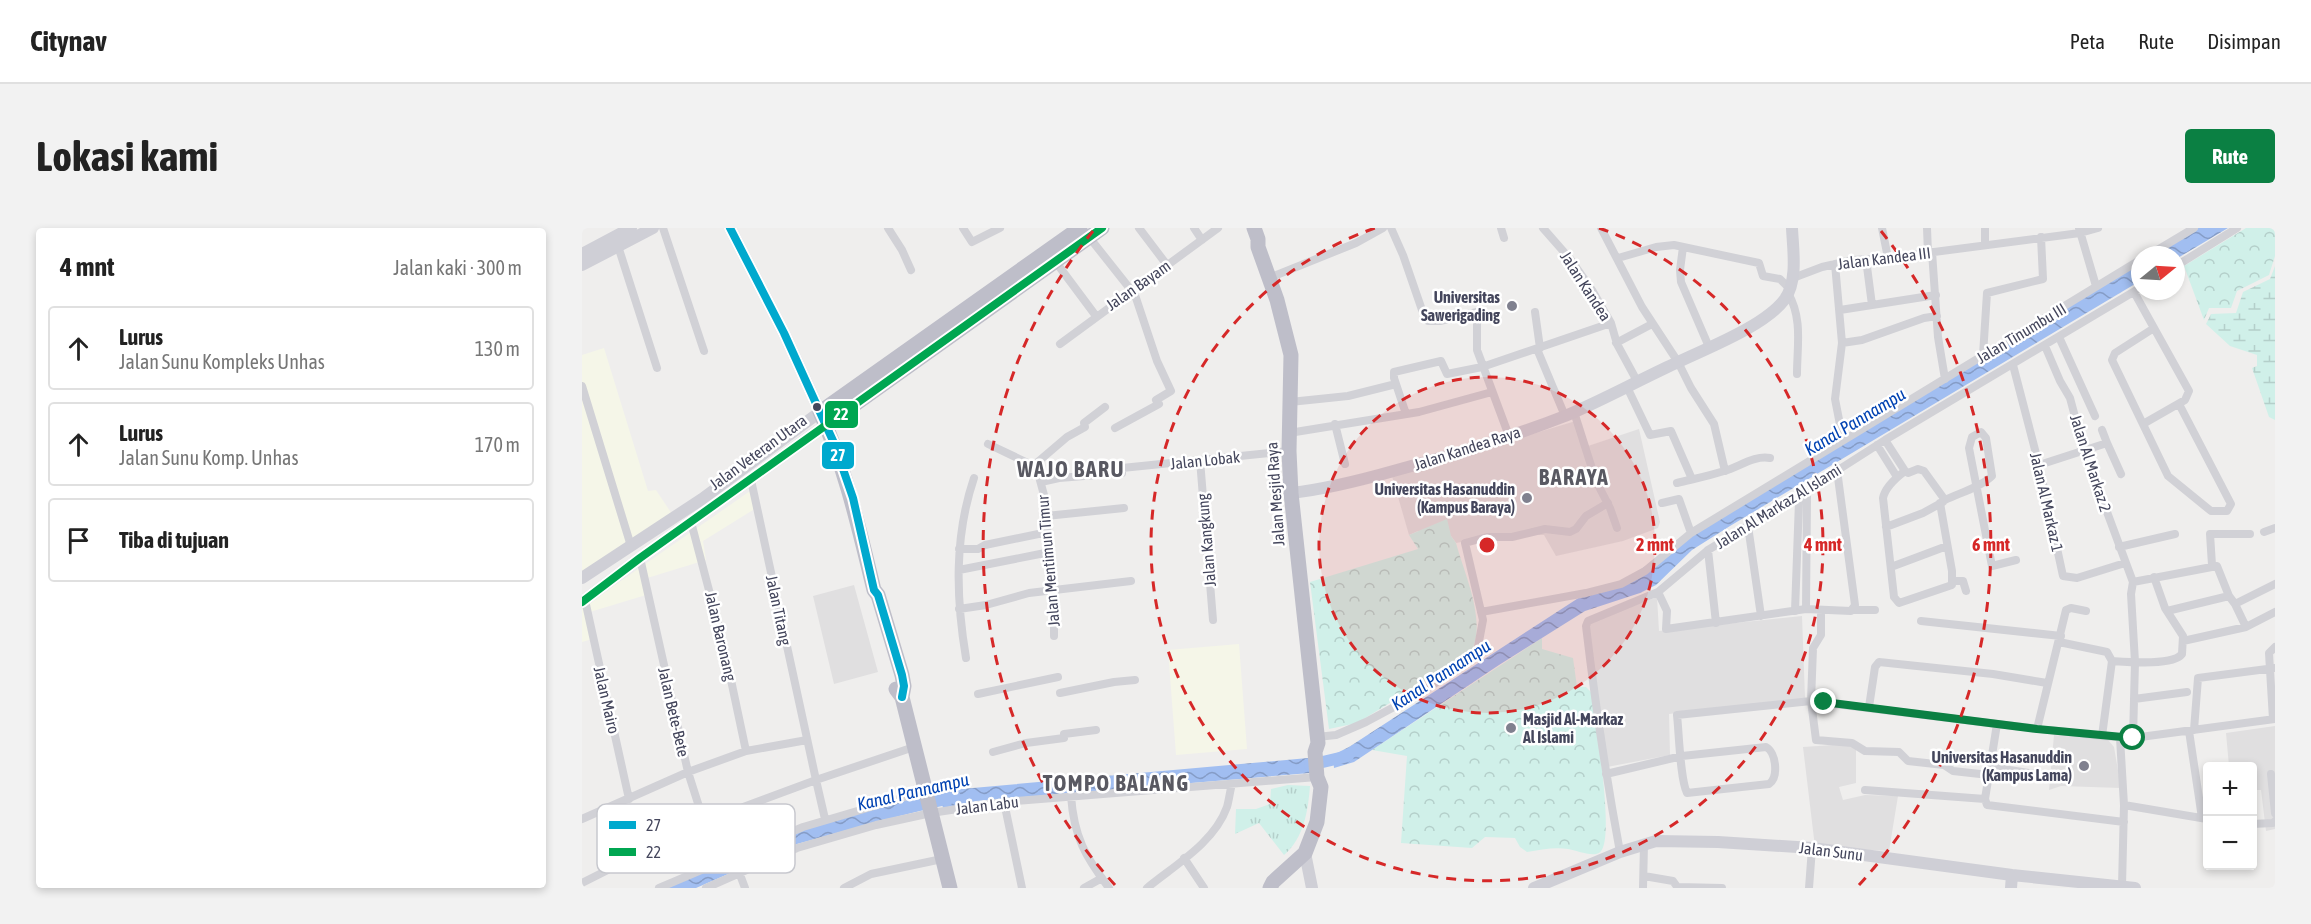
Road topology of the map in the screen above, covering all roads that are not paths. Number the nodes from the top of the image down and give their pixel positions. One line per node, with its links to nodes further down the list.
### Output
1 (631, 228): 37 (main road)
2 (653, 228): 32 (main road)
3 (663, 228): 71 (street)
4 (730, 228): 89 (main road)
5 (888, 228): 48 (street)
6 (963, 228): 7 (street)
7 (1000, 228)
8 (1102, 228): 27 (highway, Jalan Veteran Utara)
9 (1139, 228): 46 (street)
10 (1194, 228): 30 (street)
11 (1218, 228): 30 (street, Jalan Bayam)
12 (1246, 228): 35 (highway, Jalan Mesjid Raya)
13 (1254, 228): 35 (highway, Jalan Mesjid Raya)
14 (1383, 228): 49 (street)
15 (1391, 228): 75 (street)
16 (1501, 228): 29 (street)
17 (1543, 228): 61 (street, Jalan Kandea)
18 (1601, 228): 38 (street)
19 (1792, 228): 50 (main road)
20 (1882, 228): 39 (street)
21 (1927, 228): 36 (street)
22 (1985, 228): 31 (street)
23 (2098, 228): 26 (street, Jalan Kandea III)
24 (2194, 228): 33 (street)
25 (2237, 228): 41 (street)
26 (2080, 230): 28 (street, Jalan Kandea III); 51 (street)
27 (1084, 233): 42 (highway, Jalan Veteran Utara); 47 (highway, Jalan Veteran Utara); 52 (street)
28 (2041, 237): 31 (street, Jalan Kandea III); 72 (street)
29 (1504, 238)
30 (1202, 240): 46 (street, Jalan Bayam)
31 (1985, 245): 36 (street, Jalan Kandea III)
32 (618, 246): 44 (main road); 76 (street)
33 (2164, 246)
34 (1683, 247): 38 (street); 50 (street); 69 (street)
35 (1258, 248): 49 (highway, Jalan Mesjid Raya)
36 (1930, 253): 39 (street, Jalan Kandea III); 54 (street)
37 (582, 254)
38 (1618, 258): 62 (street)
39 (1888, 258): 40 (street, Jalan Kandea III)
40 (1866, 259): 43 (street, Jalan Kandea III); 56 (street)
41 (2185, 260)
42 (1054, 261): 47 (highway, Jalan Veteran Utara); 59 (street)
43 (1835, 264): 50 (street, Jalan Kandea III); 57 (street)
44 (582, 265)
45 (2131, 265): 51 (street, Jalan Tinumbu III)
46 (1167, 266): 52 (street, Jalan Bayam)
47 (1035, 267): 89 (highway, Jalan Veteran Utara)
48 (911, 270)
49 (1269, 278): 83 (highway, Jalan Mesjid Raya)
50 (1790, 286): 69 (main road, Jalan Kandea III); 77 (street)
51 (2096, 286): 72 (street, Jalan Tinumbu III)
52 (1132, 290): 59 (street, Jalan Bayam); 92 (street)
53 (2131, 294): 64 (street, Jalan Al Markaz Al Islami)
54 (1936, 295): 56 (street); 60 (street)
55 (2142, 300): 63 (street)
56 (1872, 304): 57 (street)
57 (1840, 310): 66 (street)
58 (1535, 312): 70 (street)
59 (1096, 316): 67 (street, Jalan Bayam)
60 (1937, 316): 66 (street); 78 (street)
61 (1611, 323): 65 (street, Jalan Kandea); 70 (street)
62 (1652, 324): 65 (street); 73 (street)
63 (2154, 327): 84 (street); 91 (street)
64 (2059, 338): 68 (street, Jalan Al Markaz Al Islami); 88 (street)
65 (1616, 343): 80 (street, Jalan Kandea)
66 (1842, 343): 96 (street)
67 (1060, 344)
68 (2045, 346): 74 (street, Jalan Al Markaz Al Islami); 101 (street, Jalan Al Markaz 2)
69 (1709, 347): 73 (main road, Jalan Kandea III)
70 (1539, 348): 75 (street); 87 (street)
71 (704, 351)
72 (1983, 355): 78 (street, Jalan Tinumbu III)
73 (1678, 362): 80 (main road, Jalan Kandea III); 109 (street)
74 (2013, 366): 97 (street, Jalan Al Markaz Al Islami); 106 (street, Jalan Al Markaz 1)
75 (1482, 367): 79 (street); 82 (street)
76 (657, 368)
77 (1797, 374)
78 (1945, 379): 96 (street, Jalan Tinumbu III)
79 (1396, 384): 83 (street); 86 (street)
80 (1632, 384): 87 (main road, Jalan Kandea Raya); 114 (street, Jalan Kandea)
81 (582, 386): 135 (street)
82 (1492, 392): 86 (street); 95 (street)
83 (1290, 402): 94 (highway, Jalan Mesjid Raya)
84 (2179, 404): 91 (street); 91 (street)
85 (1105, 407): 107 (street)
86 (1406, 414): 90 (street)
87 (1569, 414): 95 (main road, Jalan Kandea Raya); 122 (street)
88 (2095, 416)
89 (823, 418): 115 (main road, Jalan Veteran Utara); 135 (main road, Jalan Veteran Utara); 200 (highway)
90 (1335, 424): 94 (street); 105 (street)
91 (2143, 424)
92 (1115, 428)
93 (2102, 430): 98 (street)
94 (1289, 433): 102 (highway, Jalan Mesjid Raya)
95 (1509, 436): 119 (main road, Jalan Kandea Raya)
96 (1843, 440): 132 (street, Jalan Tinumbu III)
97 (1885, 440): 100 (street, Jalan Al Markaz Al Islami); 110 (street)
98 (2107, 443): 101 (street); 111 (street)
99 (988, 444): 107 (street)
100 (1877, 445): 108 (street, Jalan Al Markaz Al Islami); 112 (street)
101 (2084, 450): 106 (street); 137 (street, Jalan Al Markaz 2)
102 (1289, 451): 104 (street, Jalan Lobak); 119 (highway, Jalan Mesjid Raya)
103 (1770, 458): 109 (street)
104 (1200, 460): 116 (street, Jalan Lobak); 170 (street, Jalan Kangkung)
105 (1346, 464)
106 (2039, 465): 143 (street, Jalan Al Markaz 1)
107 (1033, 466): 116 (street, Jalan Mentimun Timur)
108 (1837, 470): 126 (street, Jalan Al Markaz Al Islami); 159 (street)
109 (1725, 471): 114 (street)
110 (1905, 471): 112 (street); 121 (street)
111 (2121, 474)
112 (1897, 477): 127 (street)
113 (974, 478): 138 (street)
114 (1692, 479): 117 (street)
115 (751, 480): 125 (main road, Jalan Veteran Utara); 199 (street, Jalan Titang)
116 (1041, 482): 124 (street, Jalan Mentimun Timur)
117 (1677, 483)
118 (1978, 485): 118 (street); 121 (street); 142 (street)
119 (1291, 494): 204 (highway, Jalan Mesjid Raya)
120 (1662, 502): 132 (street)
121 (1942, 502): 127 (street); 136 (street)
122 (1608, 503): 128 (street); 166 (street, Jalan Labu)
123 (1124, 508): 124 (street)
124 (1046, 516): 130 (street, Jalan Mentimun Timur)
125 (691, 522): 141 (main road, Jalan Veteran Utara); 201 (street, Jalan Baronang)
126 (1748, 526): 139 (street, Jalan Al Markaz Al Islami); 169 (street)
127 (1886, 527): 145 (street)
128 (1617, 528)
129 (2275, 528): 131 (street)
130 (1048, 532): 138 (street); 140 (street, Jalan Mentimun Timur)
131 (2264, 532)
132 (1691, 533): 166 (street, Jalan Tinumbu III)
133 (2175, 534): 137 (street)
134 (2250, 534): 144 (street)
135 (631, 546): 147 (main road, Jalan Veteran Utara)
136 (1947, 546): 145 (street); 150 (street)
137 (2119, 547): 143 (street, Jalan Al Markaz 2)
138 (959, 549): 146 (street)
139 (1708, 550): 155 (street, Jalan Al Markaz Al Islami); 172 (street)
140 (1050, 552): 146 (street); 153 (street, Jalan Mentimun Timur)
141 (640, 558): 157 (main road, Jalan Veteran Utara); 206 (street, Jalan Bete-Bete)
142 (2016, 560)
143 (2125, 563): 151 (street, Jalan Al Markaz 2)
144 (2212, 565): 148 (street); 156 (street)
145 (1891, 567): 150 (street)
146 (959, 570): 160 (street)
147 (583, 576)
148 (2154, 577): 151 (street); 165 (street)
149 (1131, 581): 153 (street)
150 (1953, 581): 154 (street)
151 (2133, 582): 180 (street)
152 (2275, 584): 158 (street)
153 (1053, 590): 160 (street); 174 (street, Jalan Mentimun Timur)
154 (1965, 591)
155 (1659, 592): 172 (street); 207 (street, Jalan Al Markaz Al Islami)
156 (2229, 596): 158 (street); 165 (street)
157 (584, 601): 216 (street, Jalan Mairo)
158 (2235, 604): 173 (street)
159 (1854, 605): 161 (street); 162 (street)
160 (959, 609): 178 (street)
161 (1806, 609): 163 (street); 163 (street)
162 (1875, 610)
163 (1795, 611): 169 (street)
164 (2086, 611): 175 (street)
165 (2167, 611): 176 (street)
166 (1481, 612): 204 (street, Jalan Labu)
167 (2275, 612): 173 (street)
168 (1821, 615): 189 (street)
169 (1761, 616): 172 (street)
170 (1213, 620)
171 (1921, 621): 175 (street)
172 (1716, 623)
173 (2246, 627): 176 (street)
174 (1054, 636)
175 (2060, 639): 179 (street); 184 (street)
176 (2183, 641): 180 (street)
177 (2275, 647): 181 (street)
178 (966, 658)
179 (2112, 661): 180 (street); 196 (street)
180 (2135, 662): 188 (street)
181 (2272, 669): 191 (street); 195 (street)
182 (1058, 677): 187 (street)
183 (1135, 681): 186 (street)
184 (2046, 683): 190 (street); 193 (street)
185 (2187, 692): 188 (street)
186 (1060, 693)
187 (978, 694)
188 (2134, 699): 198 (street)
189 (1811, 701): 190 (street); 203 (street); 205 (street)
190 (1869, 707): 192 (street)
191 (2274, 719): 195 (street)
192 (1997, 724): 193 (street); 205 (street)
193 (2037, 729): 196 (street)
194 (1096, 730): 202 (street)
195 (2192, 730): 198 (street); 226 (street)
196 (2102, 736): 197 (street)
197 (2120, 738): 198 (street); 222 (street)
198 (2133, 738)
199 (807, 740): 201 (street); 210 (street, Jalan Titang)
200 (914, 747): 210 (street); 214 (highway)
201 (746, 751): 206 (street)
202 (993, 752)
203 (1682, 756): 203 (street); 207 (street)
204 (1319, 762): 211 (street, Jalan Labu); 238 (highway, Jalan Mesjid Raya)
205 (1990, 771): 209 (street); 218 (street)
206 (688, 772): 216 (street); 220 (street, Jalan Bete-Bete)
207 (1606, 774): 237 (street, Jalan Al Markaz Al Islami)
208 (2271, 774): 212 (street)
209 (2049, 776)
210 (816, 780): 221 (street); 229 (street)
211 (1232, 783): 215 (street, Jalan Labu); 239 (street)
212 (2273, 787): 225 (street)
213 (1865, 790): 218 (street)
214 (925, 792): 223 (highway); 229 (street)
215 (1071, 796): 217 (street, Jalan Labu); 247 (street)
216 (629, 799): 219 (street)
217 (1004, 802): 223 (street, Jalan Labu); 261 (street)
218 (1986, 802): 231 (street)
219 (617, 804)
220 (698, 804)
221 (751, 804)
222 (2124, 805): 227 (street); 231 (street)
223 (930, 812): 236 (street, Jalan Labu); 240 (highway)
224 (597, 813): 228 (street)
225 (2275, 813)
226 (2205, 816)
227 (2203, 818)
228 (582, 819)
229 (825, 819): 233 (street)
230 (2275, 820): 232 (street)
231 (2124, 822): 255 (street)
232 (2257, 824)
233 (795, 830)
234 (1644, 844): 235 (main road, Jalan Sunu); 237 (main road, Jalan Sunu); 246 (street)
235 (1812, 848): 248 (main road, Jalan Sunu); 269 (street)
236 (795, 849)
237 (1620, 852): 266 (main road, Jalan Sunu)
238 (1305, 853): 241 (highway, Jalan Mesjid Raya); 250 (main road)
239 (1184, 858): 264 (street); 265 (street)
240 (942, 859): 253 (street); 260 (highway)
241 (1292, 866): 250 (main road); 251 (highway, Jalan Mesjid Raya)
242 (602, 873): 249 (street)
243 (694, 873): 257 (street)
244 (736, 873): 258 (street, Jalan Labu)
245 (741, 873): 259 (street)
246 (1644, 876): 254 (street); 267 (street)
247 (1102, 878): 262 (street); 263 (street)
248 (2011, 882): 252 (main road, Jalan Sunu)
249 (582, 883): 256 (street)
250 (1311, 885)
251 (1268, 886)
252 (2103, 886): 255 (main road, Jalan Sunu)
253 (847, 887)
254 (1678, 887): 268 (street)
255 (2128, 887)
256 (584, 888)
257 (659, 888)
258 (706, 888)
259 (745, 888)
260 (950, 888)
261 (1022, 888)
262 (1084, 888)
263 (1109, 888)
264 (1147, 888)
265 (1204, 888)
266 (1534, 888)
267 (1643, 888)
268 (1722, 888)
269 (1809, 888)

